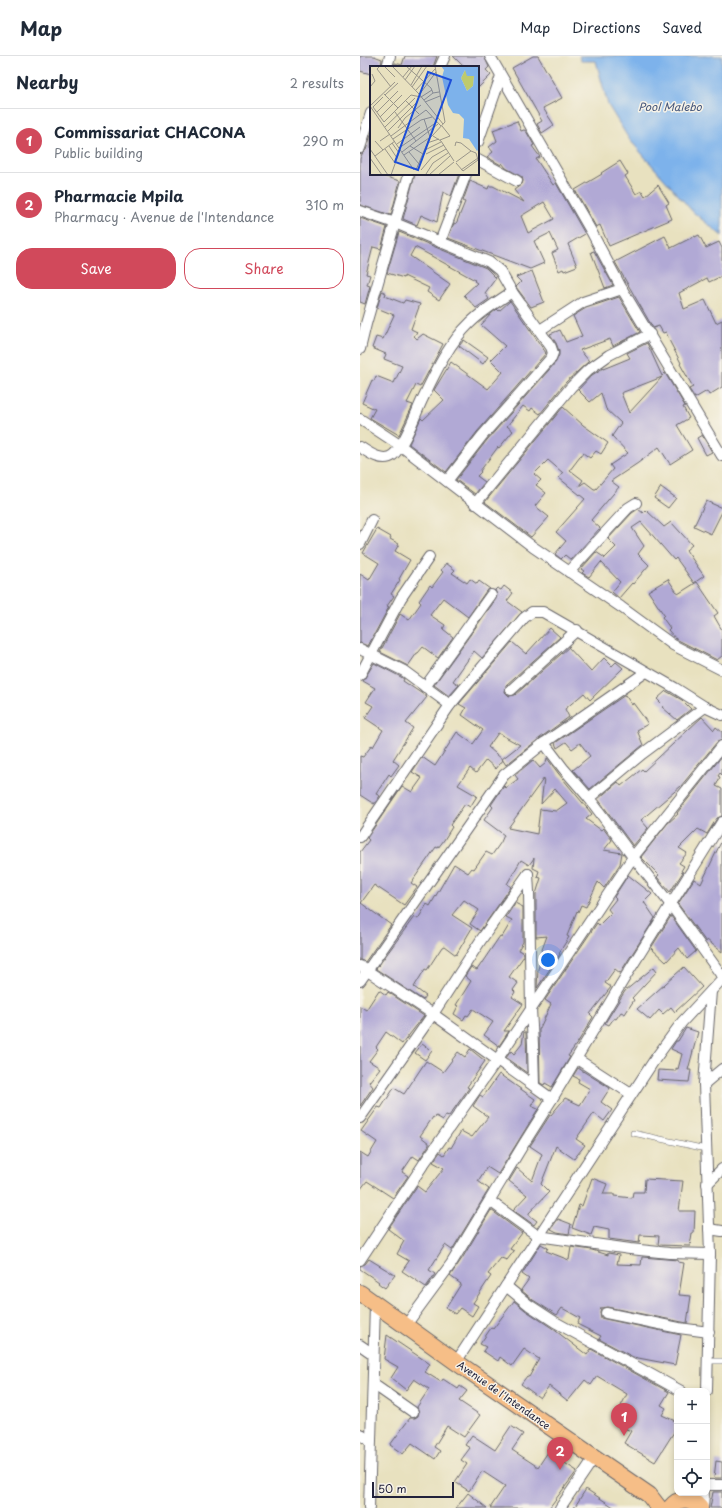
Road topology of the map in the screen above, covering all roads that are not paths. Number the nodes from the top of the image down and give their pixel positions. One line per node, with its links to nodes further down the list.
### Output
1 (390, 56): 4 (street)
2 (445, 56): 5 (street)
3 (490, 56): 6 (street)
4 (387, 66)
5 (440, 66)
6 (501, 76): 8 (street); 17 (street)
7 (370, 116): 9 (street)
8 (479, 139)
9 (360, 148)
10 (479, 161): 13 (street)
11 (409, 175): 15 (street)
12 (466, 175): 16 (street)
13 (517, 182)
14 (360, 211): 15 (street)
15 (395, 223): 16 (street); 21 (street)
16 (440, 242): 18 (street)
17 (622, 289): 19 (street); 20 (street)
18 (512, 292): 19 (street); 23 (street)
19 (540, 330): 26 (street)
20 (650, 334): 25 (street); 28 (street)
21 (360, 349)
22 (360, 419): 23 (street)
23 (401, 446): 24 (street); 26 (street)
24 (360, 447)
25 (722, 456)
26 (447, 481): 28 (street)
27 (636, 503): 32 (street)
28 (475, 504): 32 (street)
29 (372, 520): 30 (street)
30 (360, 544)
31 (429, 557): 36 (street)
32 (569, 572): 37 (street)
33 (491, 595): 40 (street)
34 (577, 630): 38 (street); 41 (street); 42 (street)
35 (360, 649): 36 (street)
36 (372, 655): 39 (street); 40 (street)
37 (722, 670)
38 (646, 672): 43 (street); 45 (street)
39 (360, 675)
40 (424, 687): 42 (street)
41 (511, 690)
42 (450, 706): 49 (street)
43 (705, 707): 44 (street); 47 (street)
44 (722, 715)
45 (544, 743): 47 (street); 52 (street)
46 (722, 746): 50 (street)
47 (589, 798): 50 (street)
48 (722, 822): 51 (street)
49 (360, 837)
50 (633, 857): 51 (street); 56 (street)
51 (671, 905): 53 (street); 58 (street)
52 (364, 968): 54 (street); 57 (street)
53 (722, 977): 55 (street)
54 (360, 982)
55 (711, 991): 61 (street); 63 (street)
56 (531, 1009): 57 (street); 59 (street); 62 (street)
57 (433, 1014): 59 (street); 65 (street)
58 (577, 1059): 63 (street); 64 (street)
59 (497, 1060): 62 (street); 75 (street)
60 (722, 1069): 61 (street)
61 (704, 1084): 67 (street)
62 (534, 1086): 64 (street)
63 (631, 1094): 73 (street)
64 (552, 1099): 70 (street)
65 (360, 1118)
66 (633, 1132): 67 (lane)
67 (706, 1149): 69 (street)
68 (722, 1169): 69 (street)
69 (707, 1184): 71 (street)
70 (490, 1201): 73 (street); 80 (street)
71 (709, 1230): 72 (street); 74 (street)
72 (722, 1231)
73 (538, 1236): 74 (street); 76 (street)
74 (710, 1254): 81 (street)
75 (360, 1260)
76 (506, 1286): 86 (street); 88 (street)
77 (360, 1293): 78 (main road, Avenue de l'Intendance)
78 (375, 1305): 80 (main road, Avenue de l'Intendance); 83 (street)
79 (606, 1313): 81 (street)
80 (406, 1325): 86 (main road, Avenue de l'Intendance)
81 (709, 1332): 84 (street)
82 (360, 1346): 83 (street)
83 (373, 1354): 87 (street)
84 (708, 1361): 85 (lane); 89 (street)
85 (722, 1361)
86 (456, 1362): 93 (main road, Avenue de l'Intendance)
87 (373, 1384): 90 (street); 92 (street)
88 (676, 1388)
89 (707, 1388)
90 (413, 1412)
91 (360, 1434): 92 (street)
92 (370, 1441): 99 (street)
93 (594, 1458): 96 (main road, Avenue de l'Intendance); 100 (street)
94 (710, 1485): 95 (street)
95 (722, 1485)
96 (649, 1495): 98 (main road); 101 (main road)
97 (703, 1496): 102 (street)
98 (679, 1501): 102 (main road)
99 (369, 1508)
100 (560, 1508)
101 (659, 1508)
102 (701, 1508)

